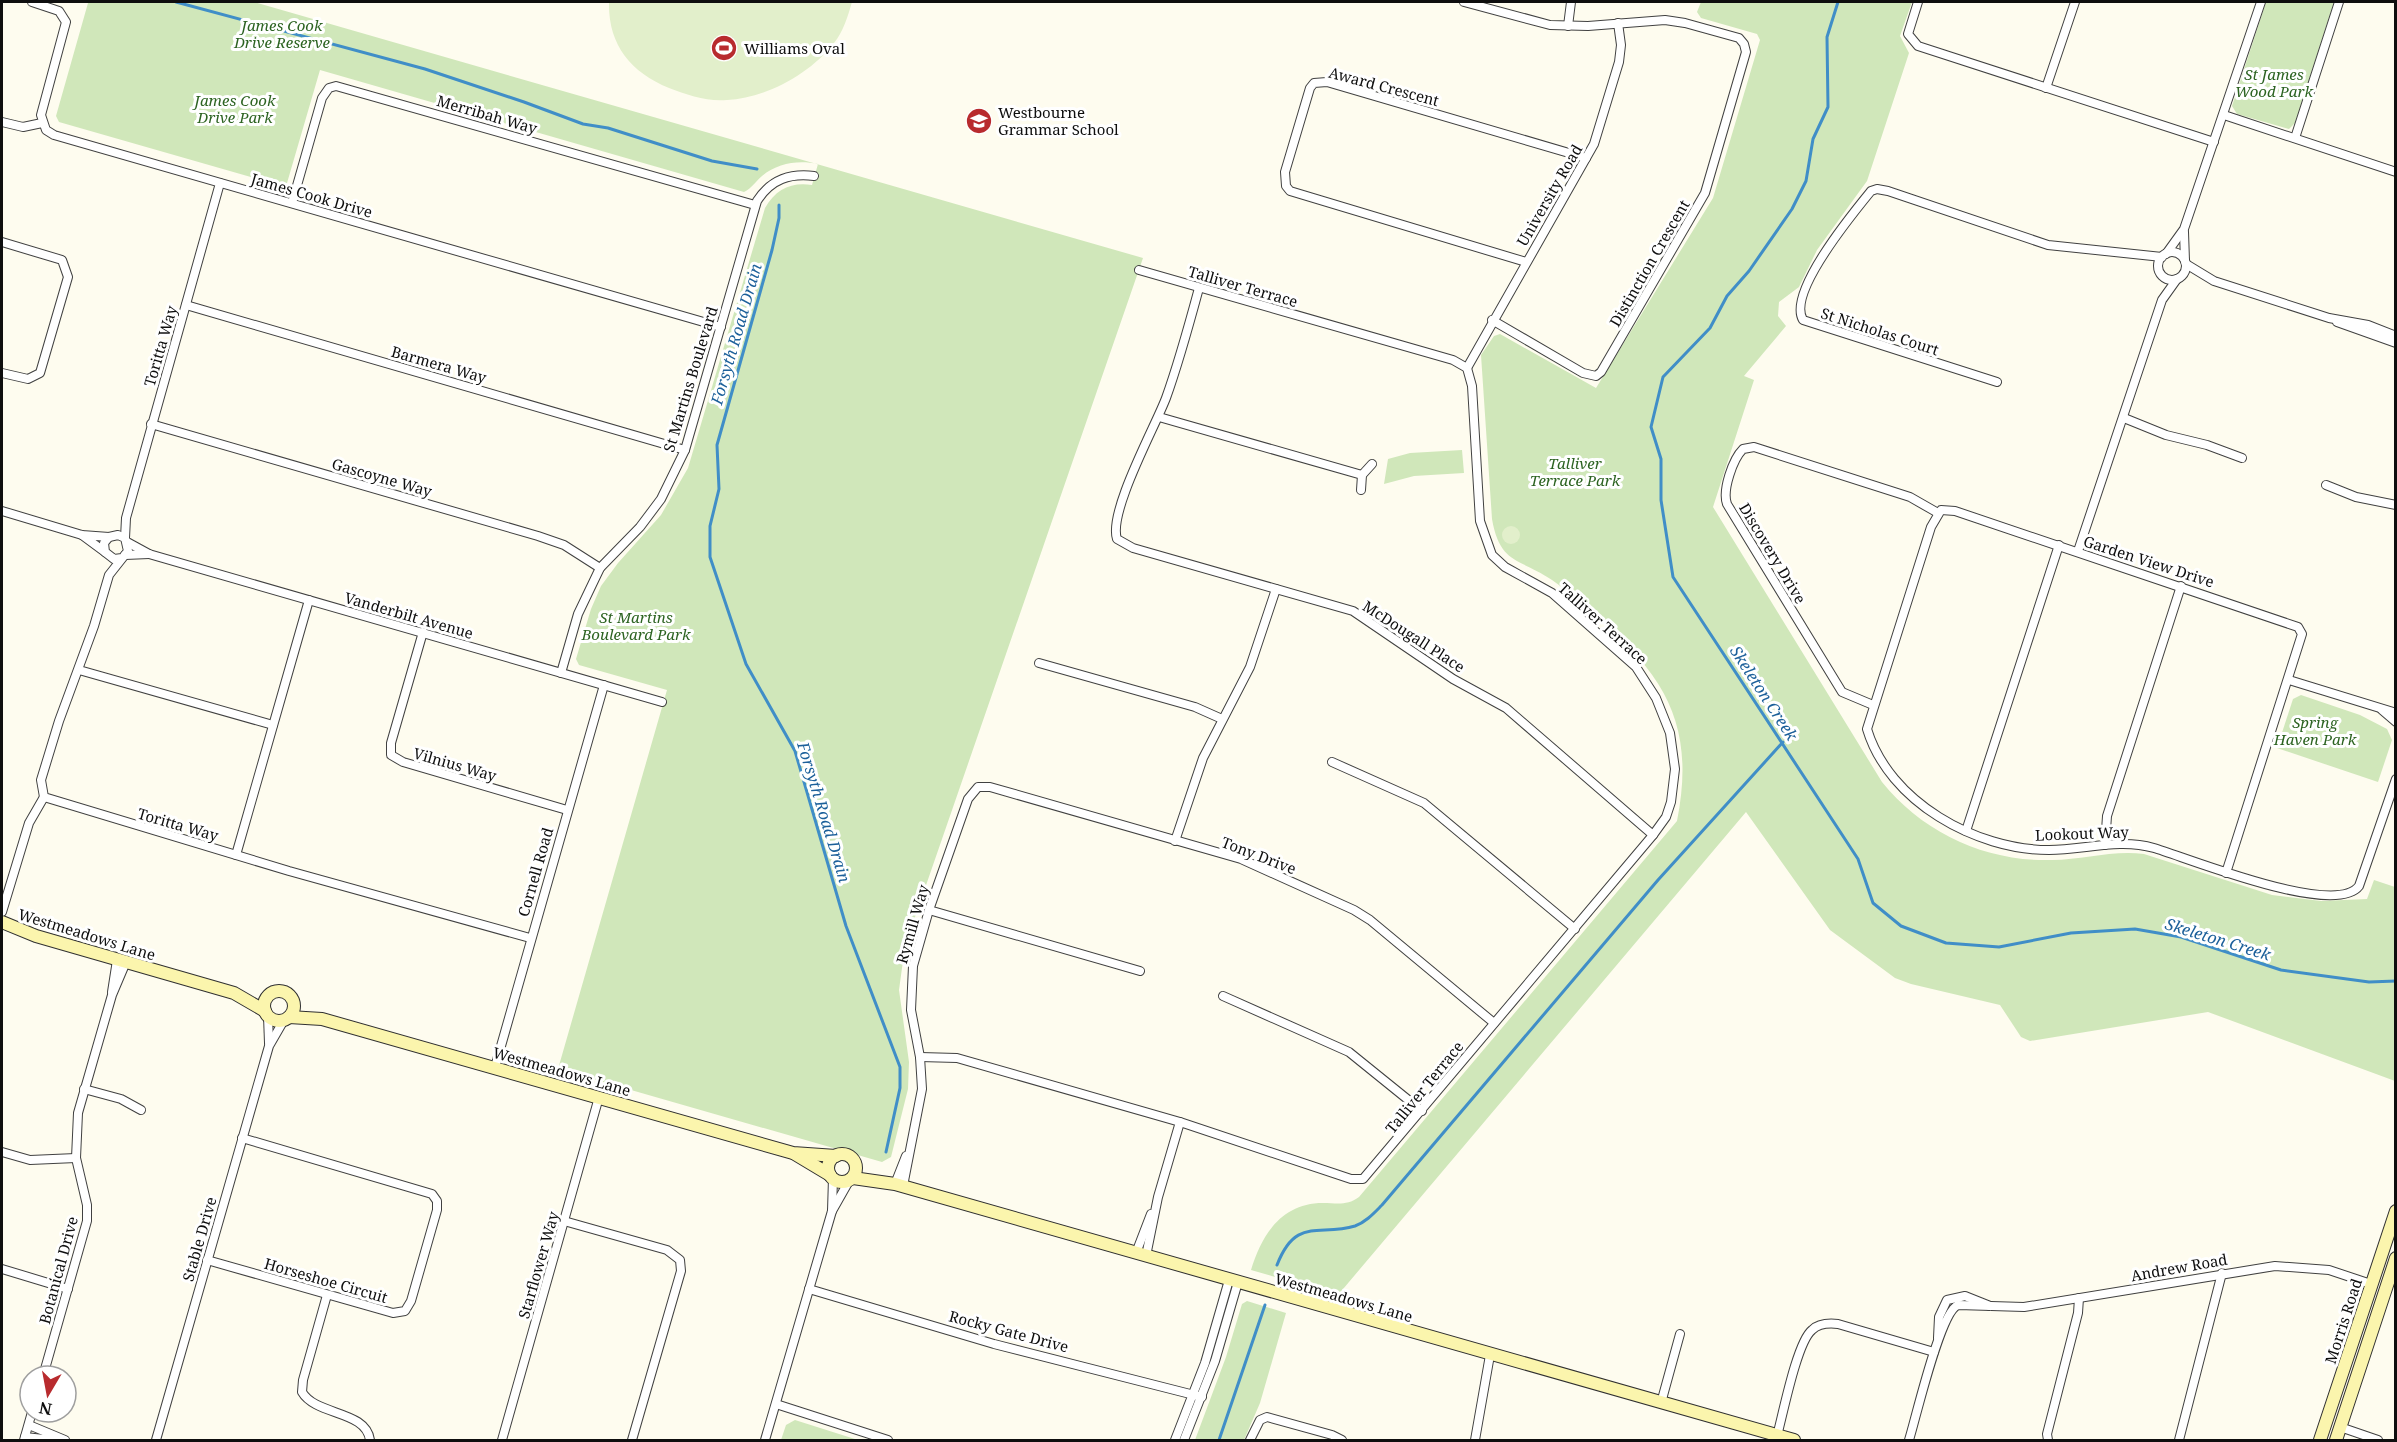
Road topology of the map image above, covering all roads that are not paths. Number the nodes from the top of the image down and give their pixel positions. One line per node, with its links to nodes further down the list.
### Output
1 (32, 2): 13 (street)
2 (1464, 2): 9 (street)
3 (1571, 2): 9 (street)
4 (1918, 2): 10 (street)
5 (2074, 2): 10 (street)
6 (2261, 2): 11 (street)
7 (2338, 2): 14 (street)
8 (1618, 23): 9 (street); 16 (street, University Road); 36 (street, Distinction Crescent)
9 (1568, 26)
10 (2046, 88): 15 (street)
11 (2224, 115): 14 (street); 15 (street)
12 (2, 122): 13 (street)
13 (42, 123): 19 (street, James Cook Drive)
14 (2295, 138): 17 (street)
15 (2214, 142): 22 (street)
16 (1586, 158): 26 (street, University Road); 26 (street, Award Crescent)
17 (2396, 172)
18 (814, 176): 21 (street, St Martins Boulevard)
19 (220, 183): 20 (street, James Cook Drive); 34 (street, Toritta Way)
20 (292, 203): 21 (street, Merribah Way); 37 (street, James Cook Drive)
21 (755, 205): 37 (street, St Martins Boulevard)
22 (2184, 229): 25 (street); 27 (street)
23 (2, 242): 41 (street)
24 (2136, 255): 25 (street); 29 (street); 42 (street, St Nicholas Court)
25 (2164, 255): 27 (street); 29 (street)
26 (1526, 262): 36 (street, University Road)
27 (2185, 262): 30 (street); 31 (street)
28 (1139, 270): 32 (street, Talliver Terrace)
29 (2160, 272): 30 (street); 33 (street)
30 (2179, 279): 31 (street); 33 (street)
31 (2214, 281): 35 (street)
32 (1199, 288): 40 (street, Talliver Terrace); 43 (street)
33 (2162, 300): 44 (street)
34 (186, 305): 45 (street, Toritta Way); 46 (street, Barmera Way)
35 (2329, 318): 38 (street); 39 (street)
36 (1492, 320): 40 (street, University Road)
37 (721, 327): 46 (street, St Martins Boulevard)
38 (2396, 336)
39 (2396, 343)
40 (1467, 368): 88 (street, Talliver Terrace)
41 (2, 373)
42 (1997, 382)
43 (1159, 417): 49 (street); 67 (street, McDougall Place)
44 (2124, 418): 47 (street); 60 (street)
45 (151, 424): 55 (street, Toritta Way); 64 (street, Gascoyne Way)
46 (685, 450): 64 (street, St Martins Boulevard)
47 (2242, 458)
48 (1372, 464): 49 (street)
49 (1362, 475): 51 (street)
50 (2326, 485): 52 (street)
51 (1361, 490)
52 (2396, 505)
53 (2, 511): 56 (street)
54 (1938, 513): 59 (street, Garden View Drive); 76 (street); 76 (street, Discovery Drive)
55 (126, 518): 57 (street, Toritta Way); 58 (street, Toritta Way)
56 (82, 535): 57 (street); 61 (street)
57 (111, 536): 58 (street); 61 (street)
58 (126, 540): 62 (street, Vanderbilt Avenue); 63 (street)
59 (2059, 545): 60 (street, Garden View Drive); 87 (street)
60 (2078, 551): 66 (street, Garden View Drive)
61 (106, 553): 63 (street); 65 (street)
62 (149, 554): 63 (street, Vanderbilt Avenue); 68 (street, Vanderbilt Avenue)
63 (124, 557): 65 (street)
64 (600, 568): 72 (street, St Martins Boulevard)
65 (109, 575): 71 (street)
66 (2181, 586): 73 (street, Garden View Drive); 90 (street)
67 (1276, 589): 79 (street); 88 (street, McDougall Place)
68 (309, 600): 69 (street, Vanderbilt Avenue); 81 (street)
69 (423, 633): 72 (street, Vanderbilt Avenue); 86 (street, Vilnius Way)
70 (1039, 663): 79 (street)
71 (79, 670): 81 (street); 85 (street)
72 (561, 673): 74 (street, Vanderbilt Avenue)
73 (2289, 680): 77 (street); 92 (street, Garden View Drive)
74 (604, 685): 75 (street, Vanderbilt Avenue); 86 (street, Cornell Road)
75 (662, 702)
76 (1873, 705): 87 (street, Lookout Way)
77 (2382, 710): 78 (street); 80 (street)
78 (2396, 713)
79 (1222, 719): 89 (street)
80 (2396, 722)
81 (273, 726): 91 (street)
82 (1332, 762): 96 (street)
83 (2396, 778): 92 (street, Lookout Way)
84 (978, 788): 89 (street, Tony Drive); 93 (street, Rymill Way)
85 (44, 797): 91 (street, Toritta Way); 94 (street)
86 (567, 810): 97 (street, Cornell Road)
87 (1966, 831): 90 (street, Lookout Way)
88 (1653, 835): 96 (street, Talliver Terrace)
89 (1175, 841): 107 (street, Tony Drive)
90 (2106, 845): 92 (street, Lookout Way)
91 (236, 855): 97 (street, Toritta Way)
92 (2226, 873)
93 (929, 910): 99 (street); 109 (street, Rymill Way)
94 (2, 912)
95 (2, 922): 98 (street, Westmeadows Lane)
96 (1575, 929): 107 (street, Talliver Terrace)
97 (530, 938): 110 (street, Cornell Road)
98 (122, 961): 100 (street, Westmeadows Lane); 111 (street, Botanical Drive)
99 (1140, 971)
100 (234, 993): 101 (street, Westmeadows Lane); 104 (street, Westmeadows Lane)
101 (271, 994): 103 (street); 104 (street)
102 (1223, 996): 114 (street)
103 (293, 1002): 105 (street); 106 (street, Westmeadows Lane)
104 (267, 1013): 105 (street); 108 (street, Stable Drive)
105 (287, 1018): 106 (street, Westmeadows Lane); 108 (street, Stable Drive)
106 (322, 1019): 110 (street, Westmeadows Lane)
107 (1494, 1023): 114 (street, Talliver Terrace)
108 (269, 1046): 116 (street, Stable Drive)
109 (920, 1058): 115 (street); 124 (street, Rymill Way)
110 (495, 1067): 112 (street, Westmeadows Lane)
111 (84, 1089): 113 (street); 121 (street, Botanical Drive)
112 (599, 1097): 118 (street, Westmeadows Lane); 127 (street, Starflower Way)
113 (141, 1110)
114 (1422, 1111): 115 (street, Talliver Terrace)
115 (1180, 1122): 128 (street)
116 (242, 1138): 130 (street, Stable Drive); 138 (street, Horseshoe Circuit)
117 (2, 1152): 121 (street)
118 (793, 1153): 119 (street, Westmeadows Lane); 122 (street, Westmeadows Lane)
119 (836, 1156): 120 (street); 122 (street)
120 (850, 1156): 123 (street); 124 (street, Westmeadows Lane)
121 (76, 1158): 136 (street, Botanical Drive)
122 (831, 1177): 123 (street); 125 (street)
123 (851, 1179): 124 (street, Westmeadows Lane); 125 (street)
124 (895, 1184): 128 (street, Westmeadows Lane)
125 (831, 1211): 137 (street)
126 (2396, 1211): 134 (street, Morris Road)
127 (564, 1221): 156 (street, Starflower Way); 157 (street)
128 (1141, 1254): 133 (street, Westmeadows Lane)
129 (2396, 1258): 135 (street, Morris Road)
130 (207, 1260): 138 (street, Horseshoe Circuit); 154 (street, Stable Drive)
131 (2, 1269): 136 (street)
132 (2222, 1273): 134 (street, Andrew Road); 139 (street, Andrew Road); 168 (street)
133 (1233, 1281): 142 (street, Westmeadows Lane); 144 (street)
134 (2371, 1284): 135 (street); 147 (street, Morris Road)
135 (2385, 1288): 149 (street, Morris Road)
136 (68, 1289): 143 (street, Botanical Drive)
137 (809, 1289): 144 (street, Rocky Gate Drive); 146 (street)
138 (327, 1294): 155 (street)
139 (2079, 1298): 141 (street, Andrew Road); 167 (street)
140 (1680, 1334): 145 (street)
141 (1934, 1352): 150 (street); 166 (street)
142 (1490, 1355): 145 (street, Westmeadows Lane); 164 (street)
143 (46, 1364)
144 (1198, 1396): 160 (street); 161 (street)
145 (1661, 1403): 150 (street, Westmeadows Lane)
146 (776, 1404): 158 (street); 159 (street)
147 (2326, 1423): 149 (street); 169 (street, Morris Road)
148 (28, 1425): 151 (street); 153 (street)
149 (2340, 1427): 170 (street, Morris Road); 171 (street)
150 (1777, 1436): 165 (street, Westmeadows Lane)
151 (25, 1439): 152 (street)
152 (53, 1440)
153 (65, 1440)
154 (156, 1440)
155 (370, 1440)
156 (502, 1440)
157 (632, 1440)
158 (765, 1440)
159 (888, 1440)
160 (1175, 1440)
161 (1184, 1440)
162 (1250, 1440): 163 (street)
163 (1342, 1440)
164 (1475, 1440)
165 (1794, 1440)
166 (1909, 1440)
167 (2048, 1440)
168 (2179, 1440)
169 (2320, 1440)
170 (2336, 1440)
171 (2378, 1440)

